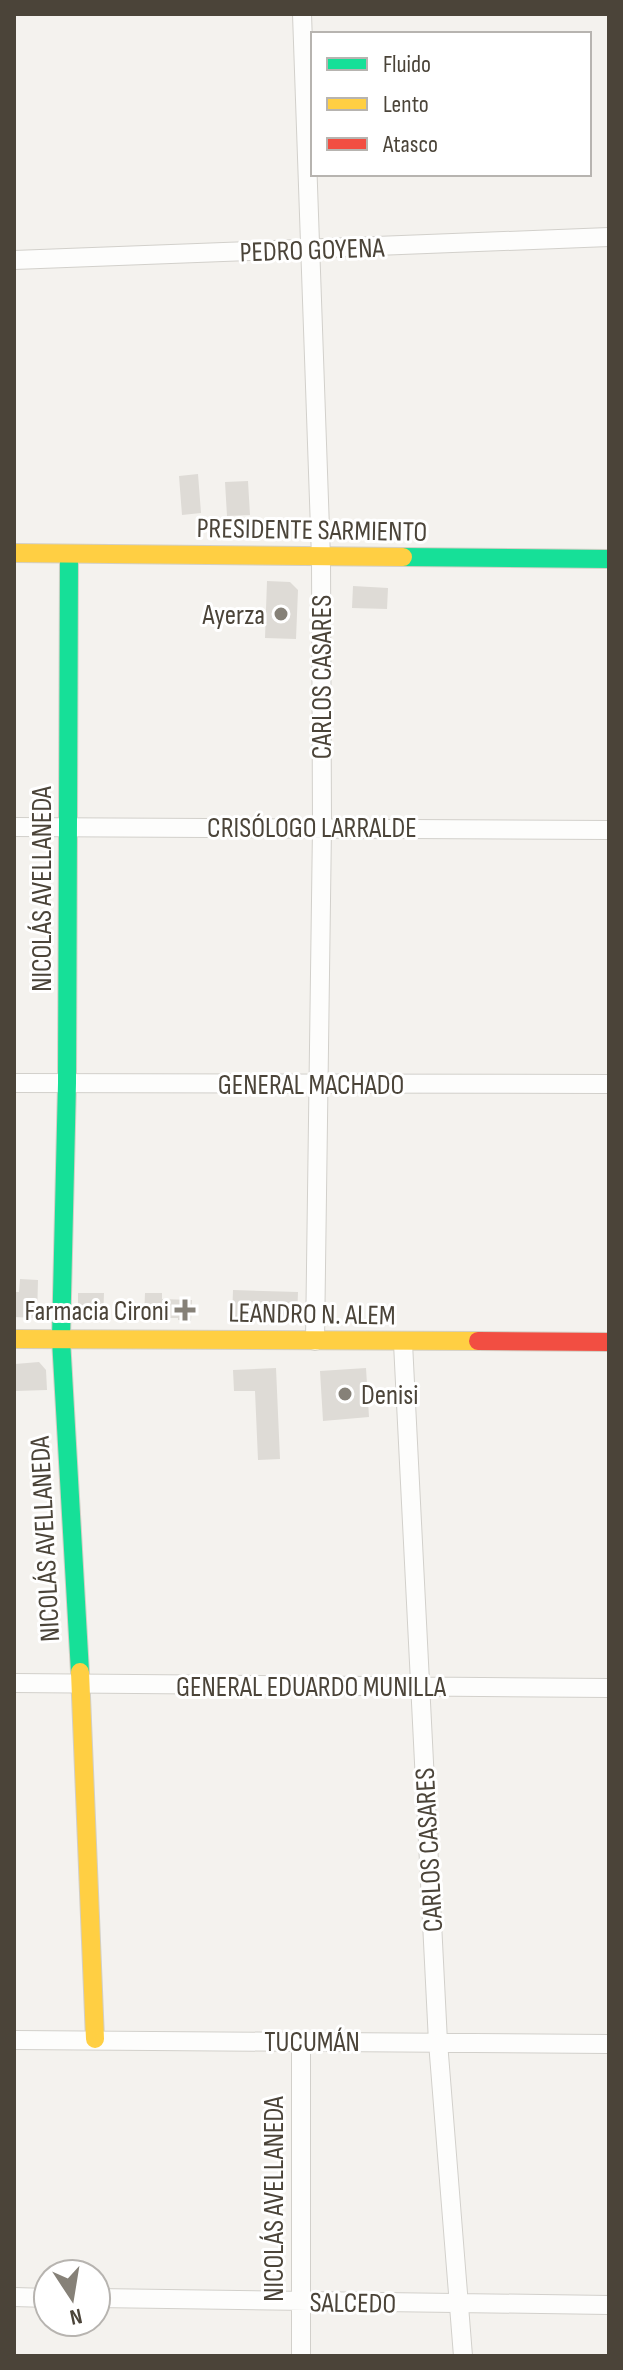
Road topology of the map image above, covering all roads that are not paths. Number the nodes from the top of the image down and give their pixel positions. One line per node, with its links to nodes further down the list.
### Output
1 (302, 14): 3 (street, CARLOS CASARES)
2 (609, 237): 3 (street, PEDRO GOYENA)
3 (311, 249): 4 (street, PEDRO GOYENA); 7 (street, CARLOS CASARES)
4 (14, 260)
5 (14, 553): 6 (street, PRESIDENTE SARMIENTO)
6 (69, 555): 7 (street, PRESIDENTE SARMIENTO); 9 (street, NICOLÁS AVELLANEDA)
7 (321, 558): 8 (street, PRESIDENTE SARMIENTO); 11 (street, CARLOS CASARES)
8 (609, 559)
9 (70, 826): 10 (street, CRISÓLOGO LARRALDE); 11 (street, CRISÓLOGO LARRALDE); 14 (street, NICOLÁS AVELLANEDA)
10 (14, 827)
11 (322, 827): 12 (street, CRISÓLOGO LARRALDE); 16 (street, CARLOS CASARES)
12 (609, 830)
13 (14, 1083): 14 (street, GENERAL MACHADO)
14 (67, 1083): 16 (street, GENERAL MACHADO); 18 (street, NICOLÁS AVELLANEDA)
15 (609, 1084): 16 (street, GENERAL MACHADO)
16 (318, 1085): 19 (street, CARLOS CASARES)
17 (14, 1339): 18 (street, LEANDRO N. ALEM)
18 (61, 1339): 19 (street, LEANDRO N. ALEM); 23 (street, NICOLÁS AVELLANEDA)
19 (315, 1341): 21 (street, LEANDRO N. ALEM)
20 (609, 1342): 21 (street, LEANDRO N. ALEM)
21 (403, 1343): 24 (street, CARLOS CASARES)
22 (14, 1683): 23 (street, GENERAL EDUARDO MUNILLA)
23 (81, 1684): 24 (street, GENERAL EDUARDO MUNILLA); 26 (street, NICOLÁS AVELLANEDA)
24 (420, 1687): 25 (street, GENERAL EDUARDO MUNILLA); 29 (street, CARLOS CASARES)
25 (609, 1688)
26 (95, 2039): 27 (street, TUCUMÁN); 28 (street, TUCUMÁN)
27 (14, 2040)
28 (301, 2041): 29 (street, TUCUMÁN); 32 (street, NICOLÁS AVELLANEDA)
29 (438, 2042): 30 (street, TUCUMÁN); 33 (street, CARLOS CASARES)
30 (609, 2044)
31 (112, 2298): 32 (street, SALCEDO)
32 (301, 2301): 33 (street, SALCEDO); 35 (street, NICOLÁS AVELLANEDA)
33 (460, 2303): 34 (street, SALCEDO); 36 (street, CARLOS CASARES)
34 (609, 2305)
35 (301, 2356)
36 (463, 2356)

